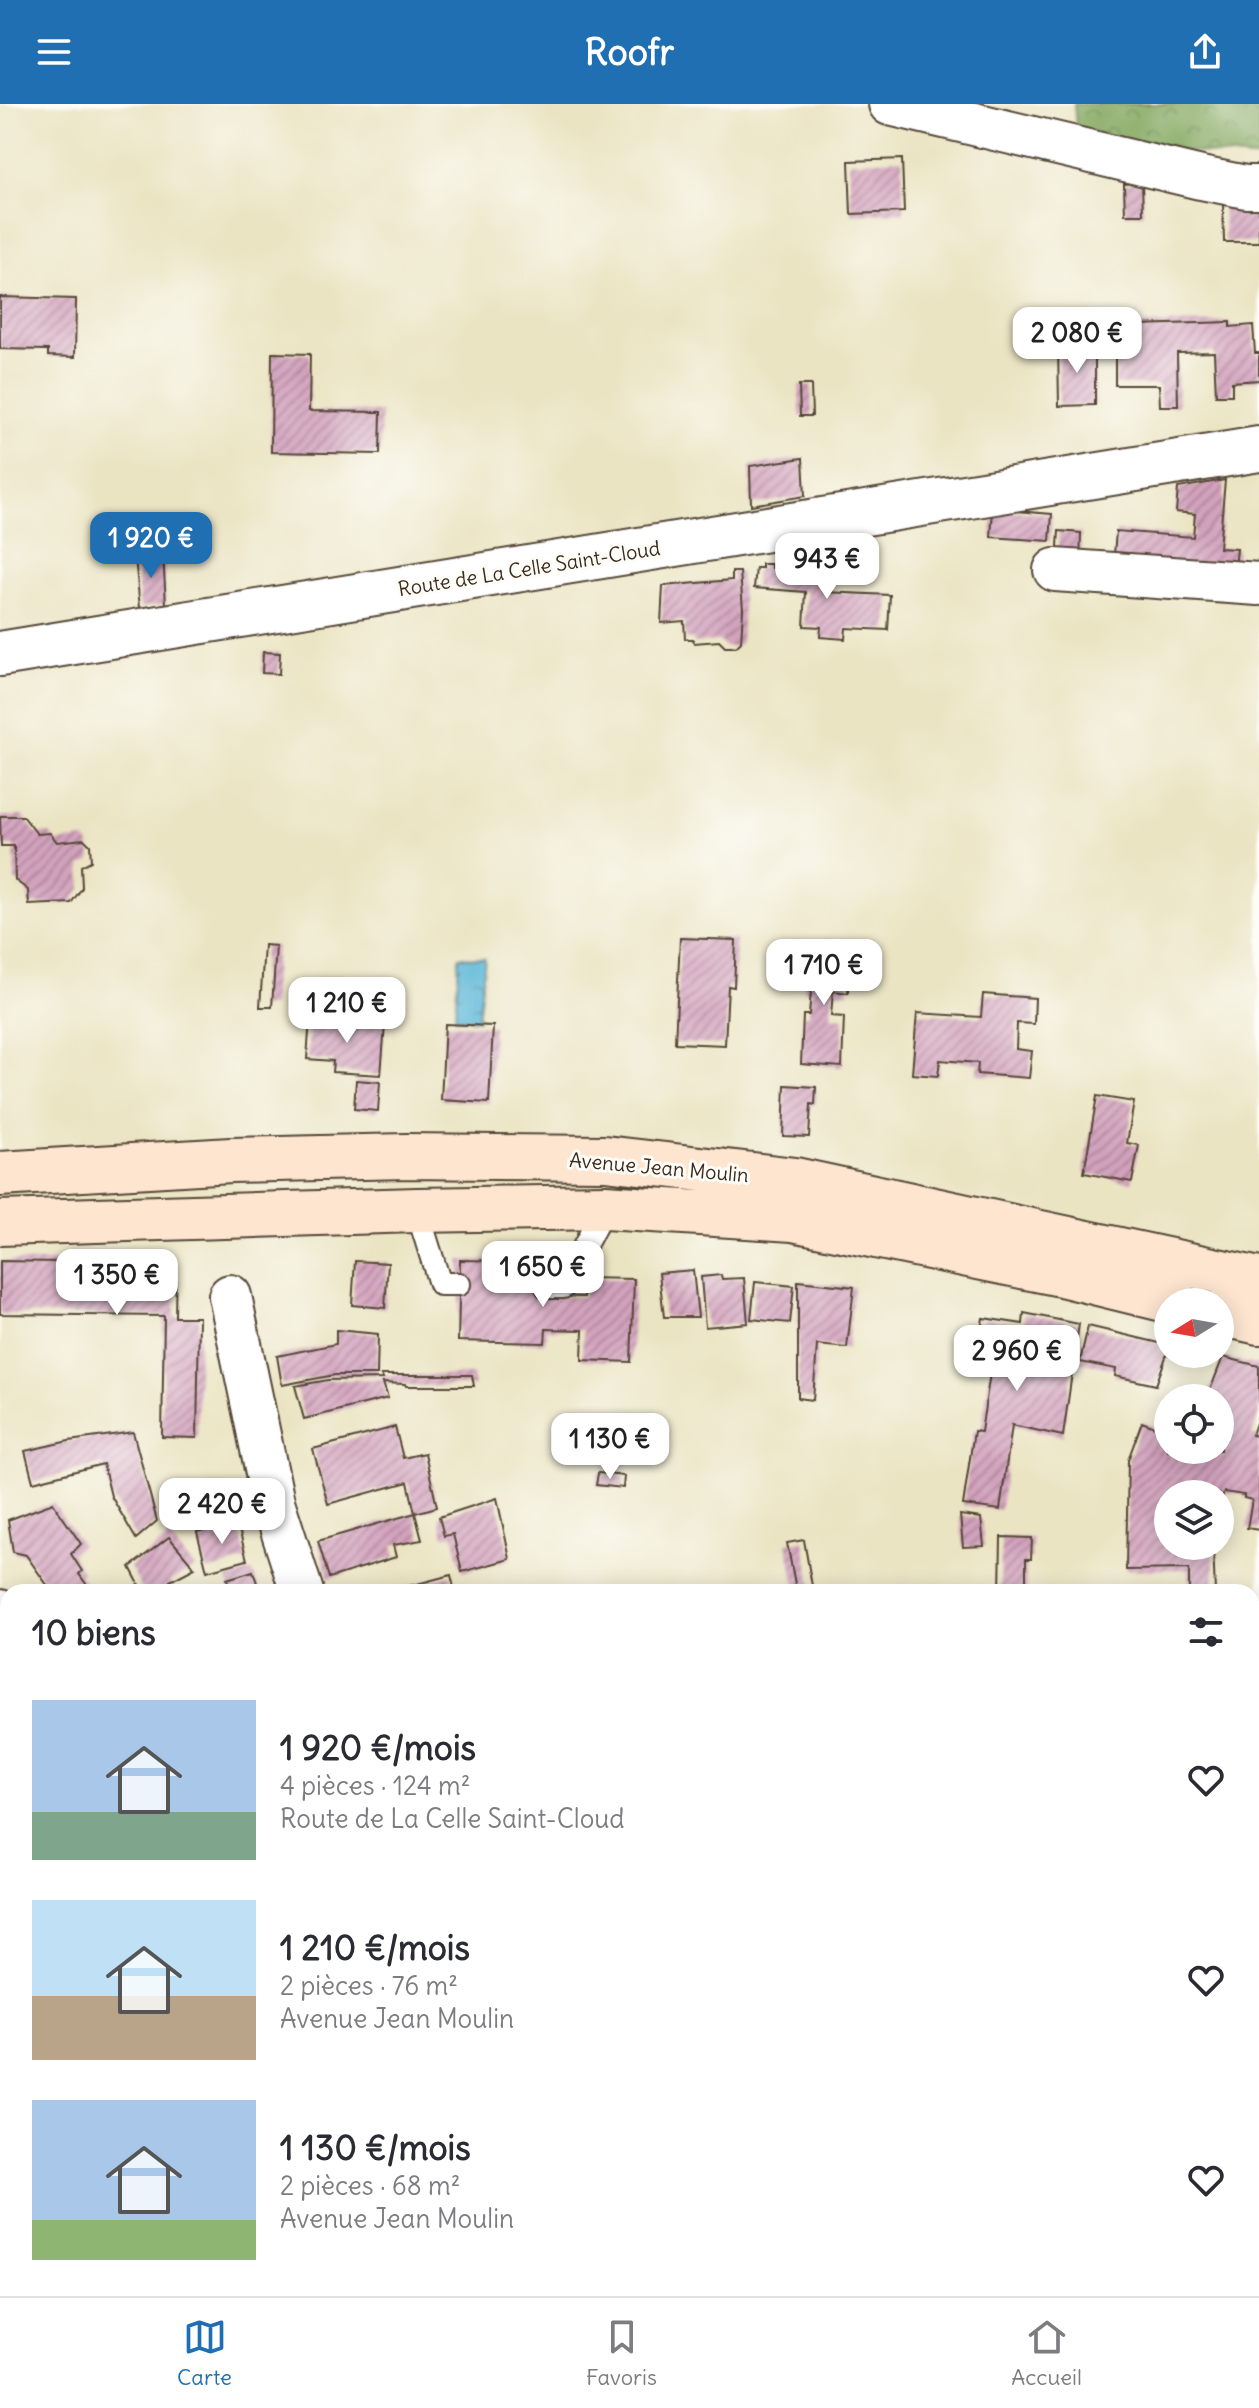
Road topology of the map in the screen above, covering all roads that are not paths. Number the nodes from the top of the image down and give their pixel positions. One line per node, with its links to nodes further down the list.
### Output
1 (890, 104): 2 (street)
2 (1259, 187)
3 (1259, 449): 6 (street, Route de La Celle Saint-Cloud)
4 (1055, 570): 5 (street)
5 (1259, 584)
6 (0, 654)
7 (0, 1174): 11 (main road, Avenue Jean Moulin)
8 (605, 1207): 9 (main road, Avenue Jean Moulin); 13 (lane); 15 (main road, Avenue Jean Moulin)
9 (417, 1210): 10 (main road, Avenue Jean Moulin); 12 (lane)
10 (0, 1223)
11 (1259, 1280)
12 (459, 1284)
13 (547, 1287)
14 (230, 1296): 18 (street)
15 (1154, 1297)
16 (1234, 1316): 17 (main road)
17 (1259, 1322)
18 (299, 1584)

